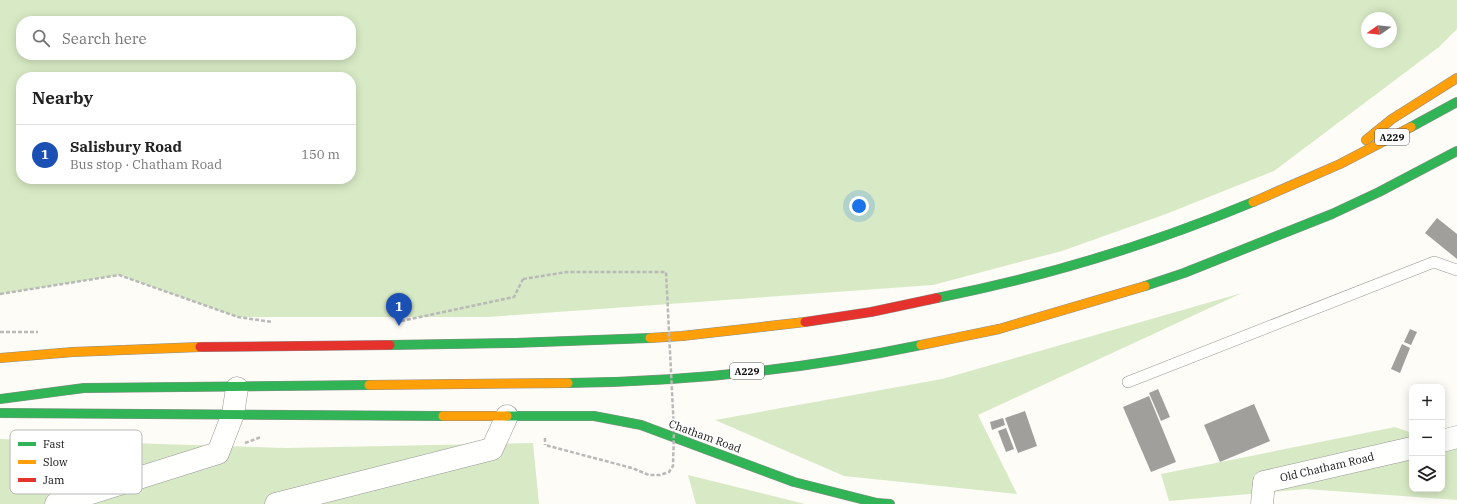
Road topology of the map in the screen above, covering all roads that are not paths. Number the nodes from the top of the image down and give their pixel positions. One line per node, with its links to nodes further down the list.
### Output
1 (1457, 78): 4 (main road)
2 (1457, 102): 4 (main road, A229)
3 (1457, 150): 8 (main road, A229)
4 (1327, 170): 6 (main road, A229)
5 (1457, 270): 7 (lane)
6 (0, 358)
7 (1128, 382)
8 (237, 388): 9 (main road, A229); 11 (street)
9 (0, 399)
10 (0, 413): 11 (main road, Chatham Road)
11 (232, 414): 12 (main road, Chatham Road); 16 (street)
12 (507, 416): 19 (street); 20 (main road, Chatham Road)
13 (1457, 438): 14 (street)
14 (1445, 440)
15 (1409, 449): 21 (street, Old Chatham Road)
16 (142, 477)
17 (88, 494): 18 (street)
18 (56, 504)
19 (276, 504)
20 (890, 504)
21 (1262, 504)

